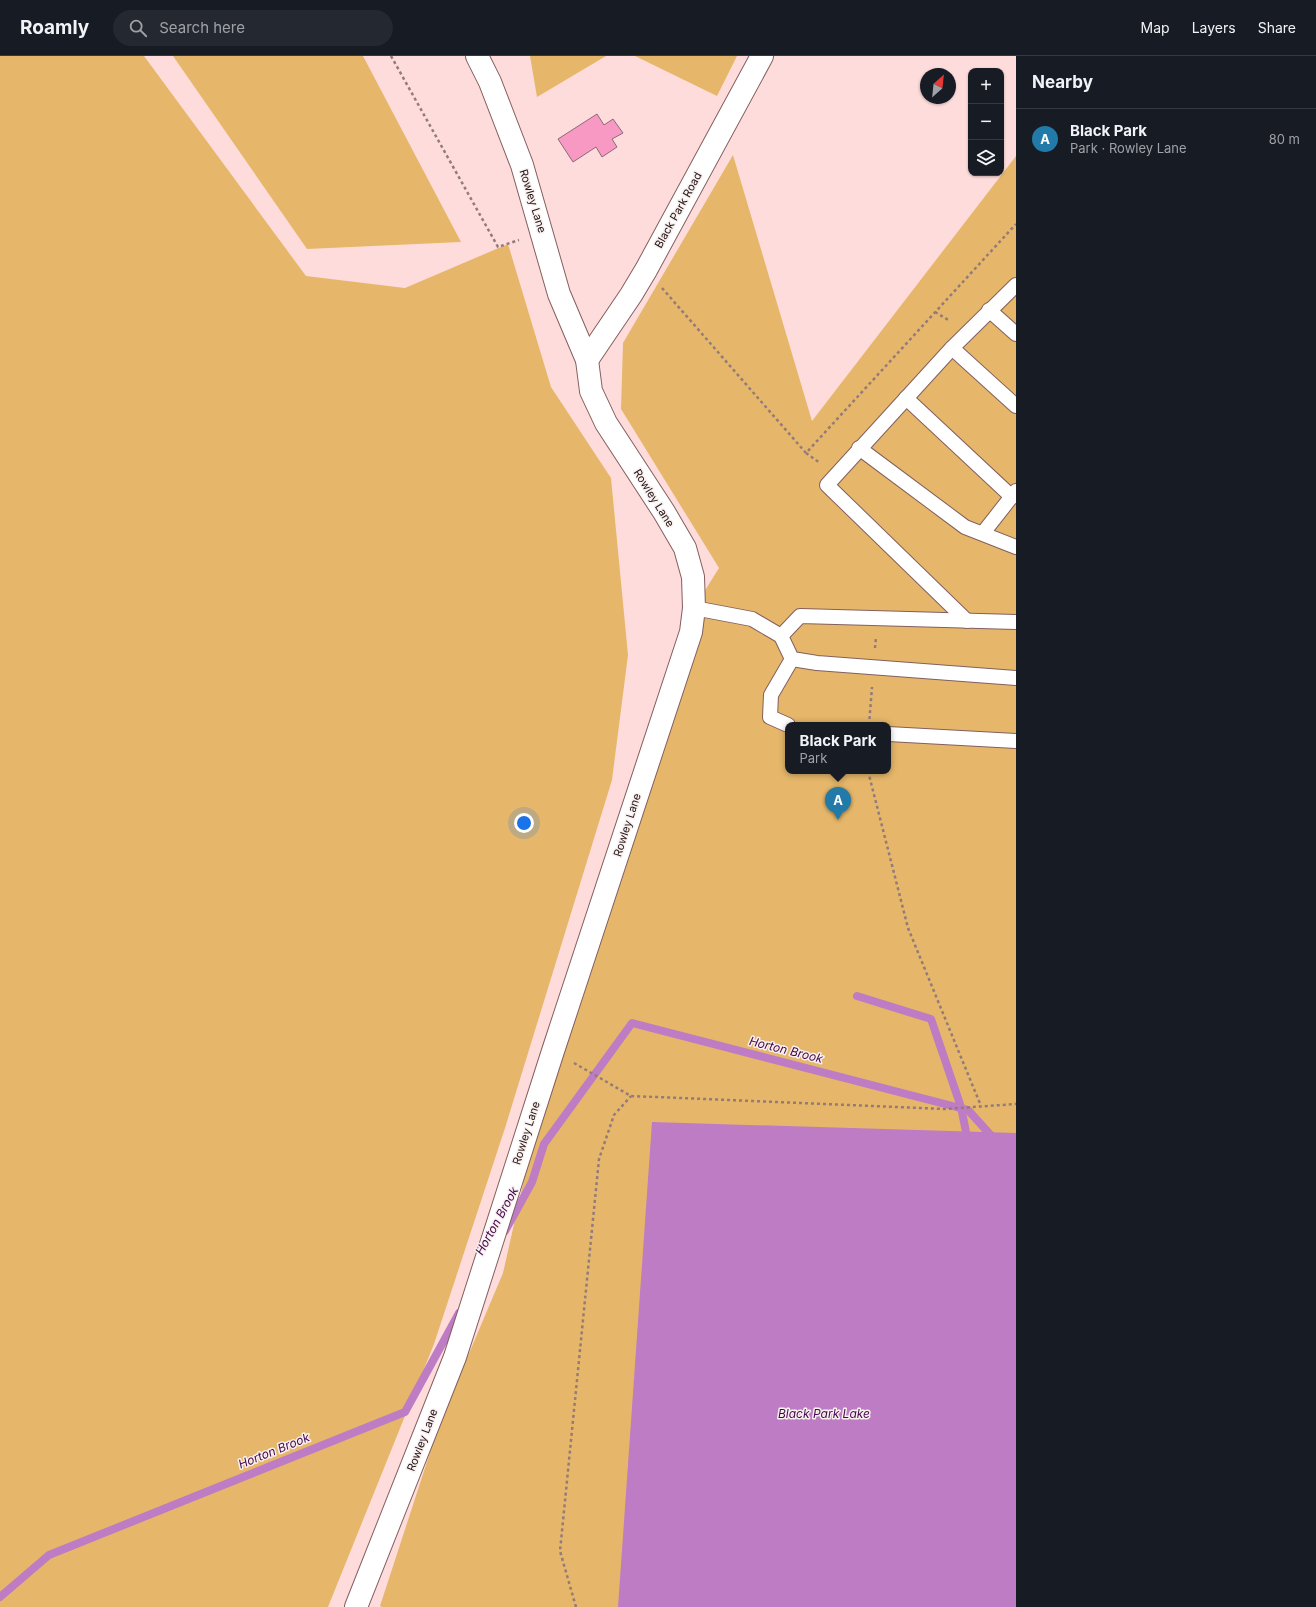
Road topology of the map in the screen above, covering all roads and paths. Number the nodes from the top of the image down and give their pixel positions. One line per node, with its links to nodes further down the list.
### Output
1 (391, 56): 5 (path)
2 (477, 56): 11 (street, Rowley Lane)
3 (762, 56): 6 (street, Black Park Road)
4 (1016, 224): 6 (path)
5 (498, 247)
6 (646, 270): 11 (street, Black Park Road)
7 (1016, 285): 8 (lane)
8 (989, 310): 9 (lane); 10 (lane)
9 (1016, 334)
10 (952, 348): 12 (lane); 13 (lane)
11 (587, 360): 18 (street, Rowley Lane)
12 (906, 398): 14 (lane); 15 (lane)
13 (1016, 406)
14 (859, 448): 16 (lane); 19 (lane)
15 (1014, 494): 16 (lane)
16 (983, 533): 17 (lane)
17 (1016, 546)
18 (694, 608): 21 (lane); 28 (street, Rowley Lane)
19 (967, 621): 20 (lane); 21 (lane)
20 (1016, 622)
21 (781, 636): 22 (lane)
22 (792, 659): 23 (lane); 24 (lane)
23 (1016, 678)
24 (785, 724)
25 (891, 734): 26 (lane)
26 (1016, 741)
27 (869, 774): 31 (path)
28 (553, 1051): 29 (path); 32 (street, Rowley Lane)
29 (631, 1096): 31 (path); 33 (path)
30 (1016, 1104): 31 (path)
31 (981, 1106)
32 (356, 1607)
33 (576, 1607)

